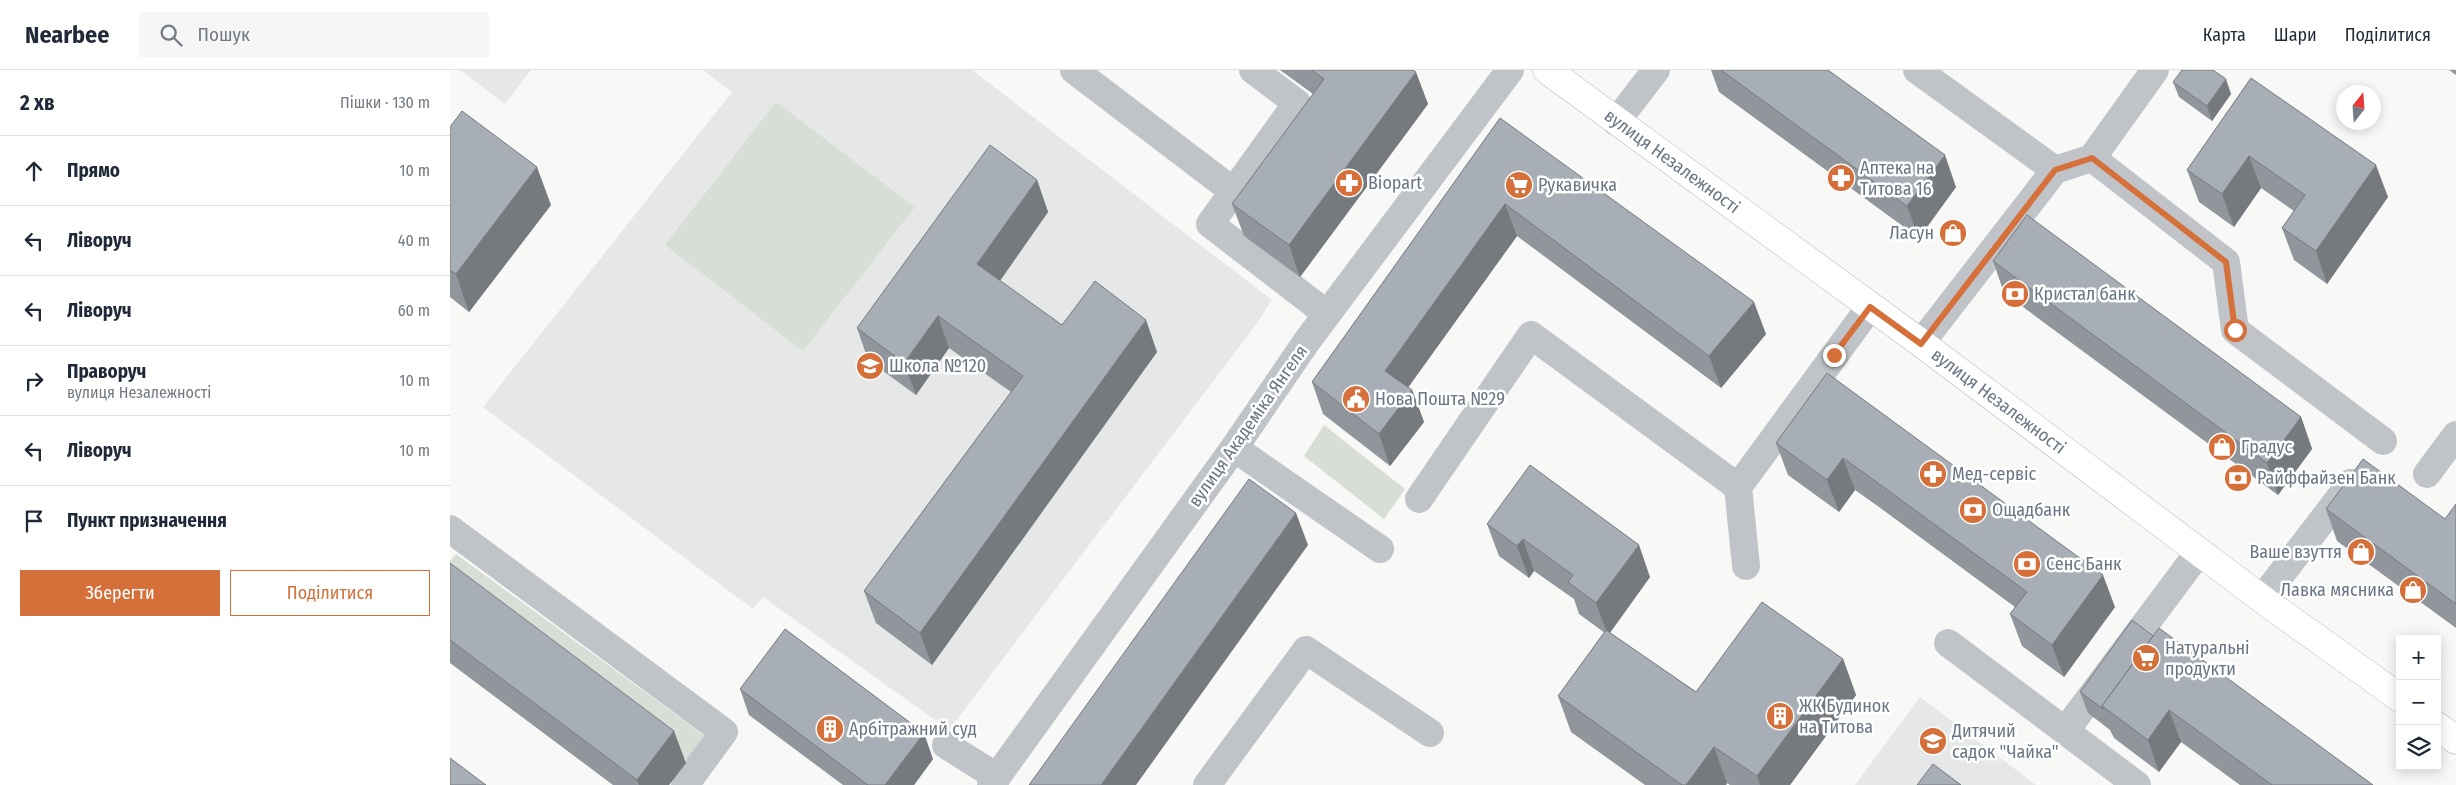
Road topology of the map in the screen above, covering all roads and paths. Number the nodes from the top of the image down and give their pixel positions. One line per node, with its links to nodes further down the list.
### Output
1 (1074, 70): 11 (street)
2 (1252, 70): 11 (street)
3 (1510, 70): 13 (street, вулиця Академіка Янгеля)
4 (1547, 70): 8 (main road, вулиця Незалежності)
5 (1656, 70): 8 (street)
6 (1917, 70): 10 (street)
7 (2155, 70): 9 (street)
8 (1616, 122): 12 (main road, вулиця Незалежності)
9 (2092, 158): 10 (street); 16 (street)
10 (2055, 170): 14 (street)
11 (1233, 191): 13 (street)
12 (1870, 307): 14 (main road, вулиця Незалежності); 20 (street)
13 (1327, 314): 17 (street, вулиця Академіка Янгеля)
14 (1921, 344): 24 (main road, вулиця Незалежності)
15 (2456, 435): 18 (street)
16 (2383, 441)
17 (1234, 448): 23 (street); 34 (street, вулиця Академіка Янгеля)
18 (2427, 474)
19 (2356, 476): 26 (street)
20 (1738, 487): 21 (street); 25 (street)
21 (1419, 499)
22 (450, 529): 35 (street)
23 (1380, 549)
24 (2199, 552): 26 (main road, вулиця Незалежності); 30 (street)
25 (1746, 566)
26 (2262, 598): 28 (main road, вулиця Незалежності)
27 (1948, 643): 30 (street)
28 (2396, 695)
29 (2441, 729): 32 (main road)
30 (2066, 730): 37 (street)
31 (1430, 733): 36 (street)
32 (2456, 740)
33 (946, 744): 34 (street)
34 (994, 781)
35 (685, 785)
36 (1207, 785)
37 (2137, 785)

